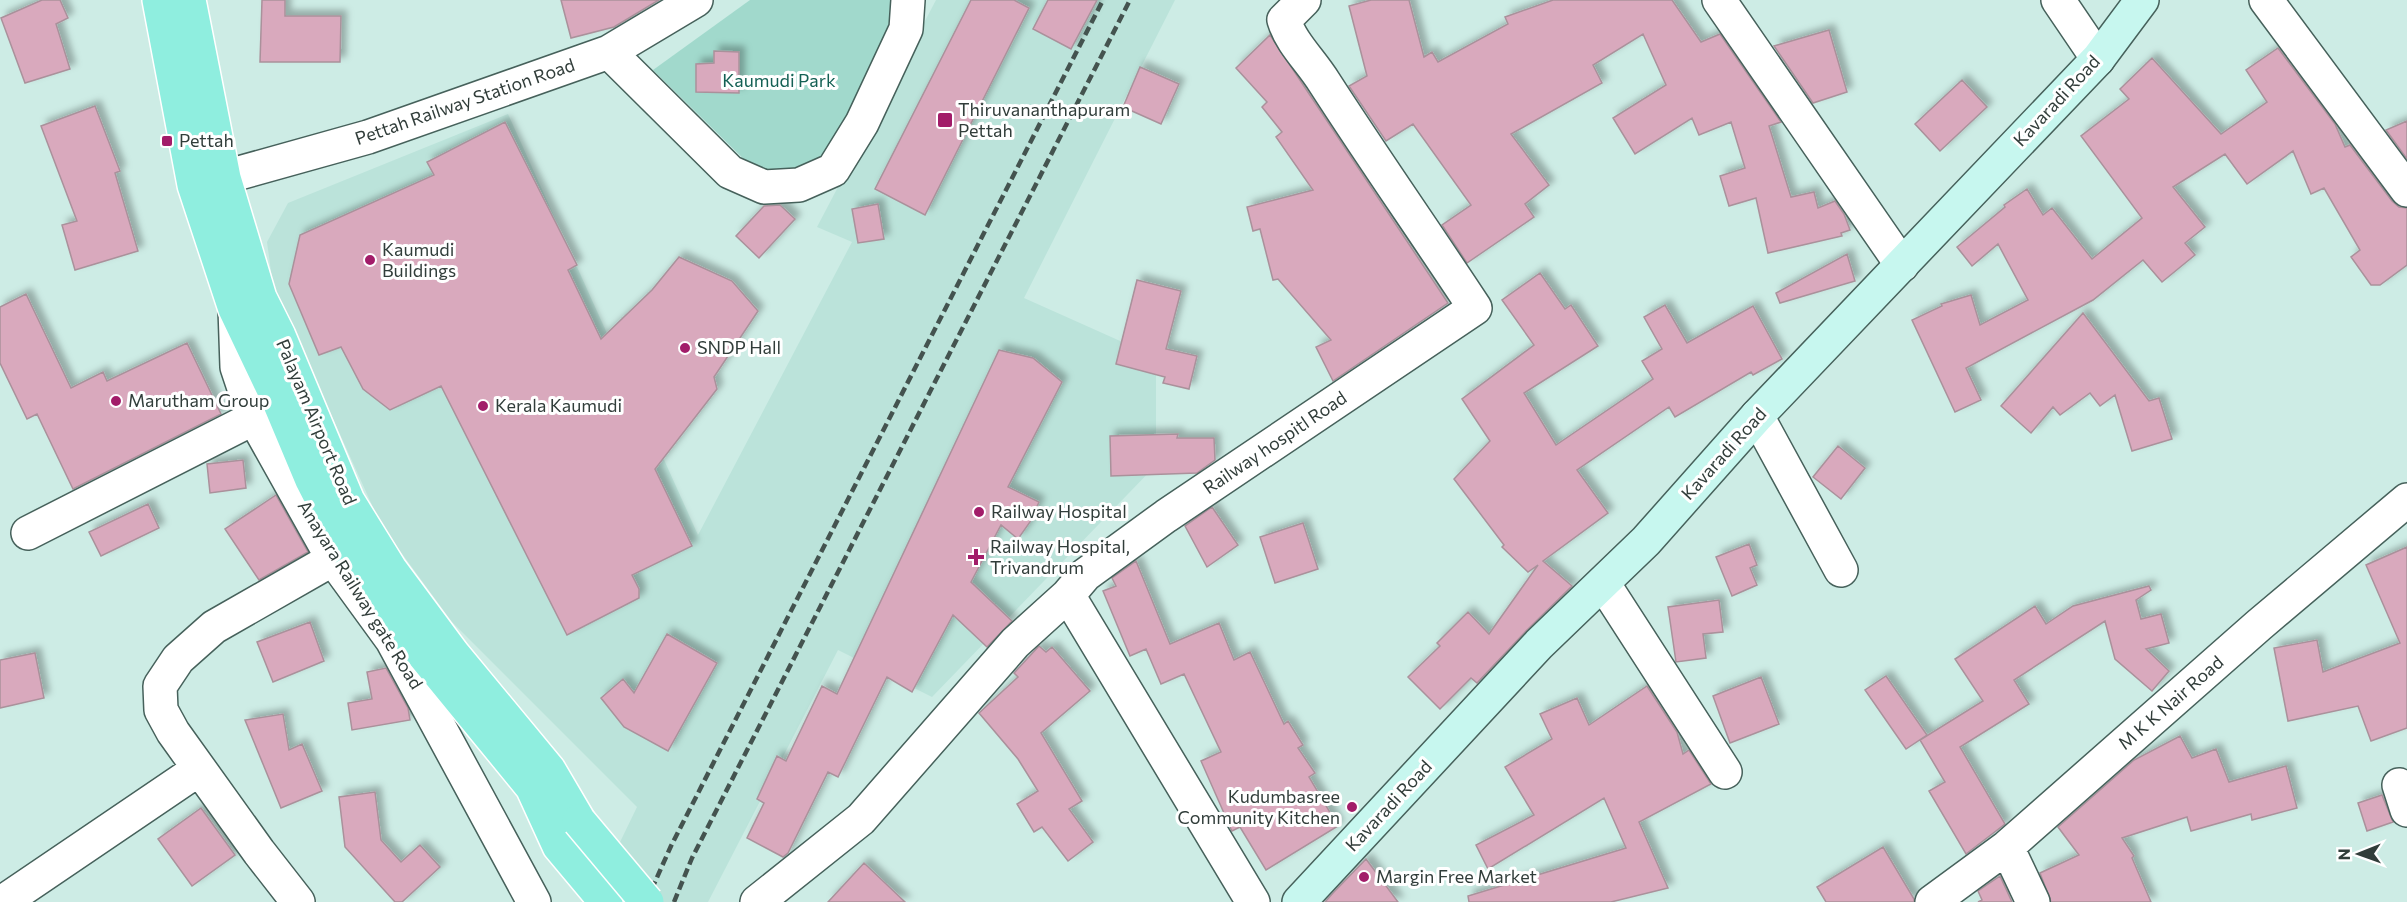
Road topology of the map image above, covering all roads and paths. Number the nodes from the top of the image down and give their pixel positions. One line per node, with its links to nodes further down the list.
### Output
1 (159, 0): 12 (main road, Palayam Airport Road)
2 (189, 0): 12 (main road, Palayam Airport Road)
3 (696, 0): 10 (street, Pettah Railway Station Road)
4 (908, 0): 10 (street)
5 (1304, 0): 23 (street, Railway hospitl Road)
6 (1719, 0): 14 (street)
7 (2058, 0): 11 (street)
8 (2142, 0): 11 (main road, Kavaradi Road)
9 (2265, 0): 13 (street)
10 (609, 52): 12 (street, Pettah Railway Station Road)
11 (2098, 59): 14 (main road, Kavaradi Road)
12 (209, 182): 15 (main road, Palayam Airport Road); 31 (main road, Palayam Airport Road, bridge)
13 (2407, 190)
14 (1902, 265): 16 (main road, Kavaradi Road)
15 (235, 309): 17 (street, Anayara Railway gate Road); 30 (main road, Palayam Airport Road)
16 (1757, 416): 21 (street); 22 (main road, Kavaradi Road)
17 (254, 418): 19 (street); 20 (street, Anayara Railway gate Road)
18 (2407, 500): 26 (street, M K K Nair Road)
19 (27, 533)
20 (333, 559): 24 (street); 29 (street, Anayara Railway gate Road)
21 (1841, 570)
22 (1603, 583): 25 (street); 34 (main road, Kavaradi Road)
23 (1068, 595): 32 (street); 33 (street)
24 (199, 769): 27 (street); 28 (street)
25 (1725, 772)
26 (2007, 847): 35 (street, M K K Nair Road); 36 (street)
27 (3, 902)
28 (298, 902)
29 (534, 902)
30 (606, 902)
31 (647, 902)
32 (757, 902)
33 (1253, 902)
34 (1299, 902)
35 (1932, 902)
36 (2033, 902)

